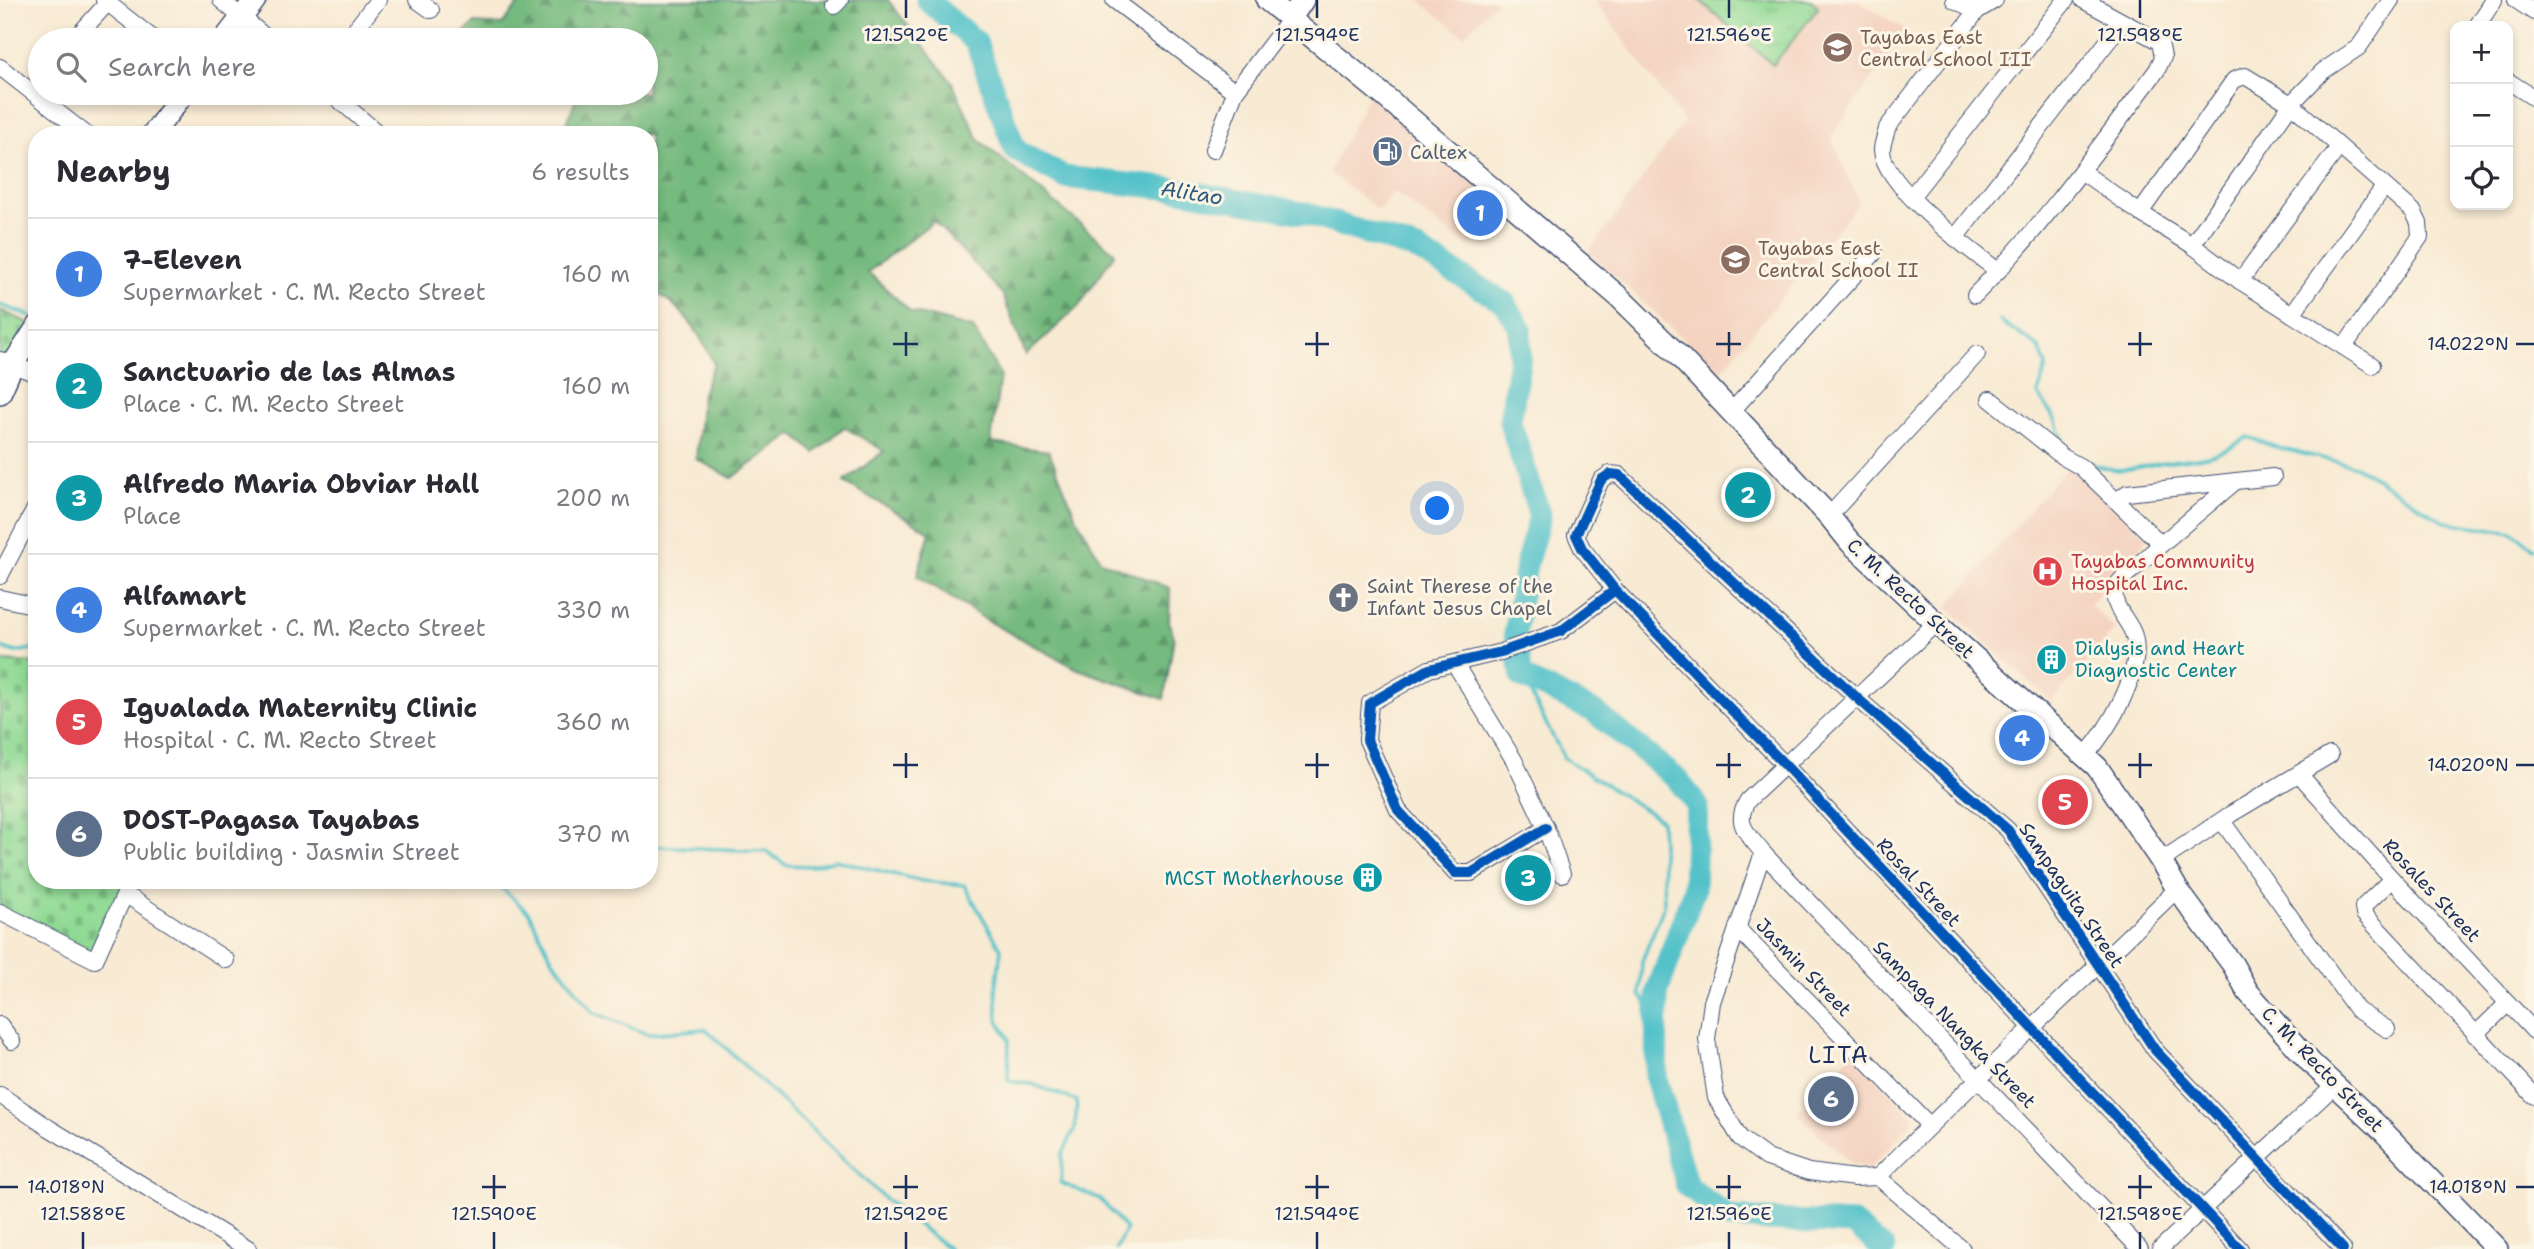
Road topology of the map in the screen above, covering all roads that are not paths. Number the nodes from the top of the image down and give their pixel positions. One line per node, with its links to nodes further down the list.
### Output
1 (221, 0): 21 (street)
2 (255, 0): 21 (main road)
3 (378, 0): 28 (street)
4 (417, 0): 17 (street)
5 (1114, 0): 16 (street)
6 (1267, 0): 22 (main road, C. M. Recto Street)
7 (1303, 0): 22 (main road)
8 (1954, 0): 18 (street)
9 (1995, 0): 18 (street)
10 (2066, 0): 45 (street)
11 (2083, 0): 20 (street)
12 (2494, 0): 23 (street)
13 (2516, 0): 19 (street)
14 (107, 1): 24 (street); 25 (street)
15 (2389, 1): 34 (street)
16 (1135, 7): 32 (street)
17 (431, 10)
18 (1977, 11): 45 (street)
19 (2534, 12)
20 (2119, 13): 43 (street); 47 (street)
21 (242, 18): 26 (main road); 27 (street)
22 (1291, 18): 32 (street); 62 (main road, C. M. Recto Street)
23 (2480, 21)
24 (84, 28)
25 (140, 28)
26 (234, 28)
27 (254, 28)
28 (356, 28)
29 (0, 67): 30 (street)
30 (28, 81)
31 (2513, 84): 33 (street)
32 (1236, 92): 42 (street)
33 (2534, 98)
34 (2291, 104): 41 (street); 46 (street); 48 (street)
35 (56, 105): 38 (street)
36 (175, 105): 39 (main road)
37 (345, 105): 40 (street)
38 (78, 126)
39 (159, 126)
40 (370, 126)
41 (2339, 147): 44 (street); 51 (street)
42 (1213, 150)
43 (2081, 171): 46 (street); 50 (street)
44 (2384, 187): 53 (street); 55 (street)
45 (1911, 197): 47 (street)
46 (2140, 213): 48 (street)
47 (1955, 238): 50 (street)
48 (2192, 245): 51 (street)
49 (1874, 253): 62 (street)
50 (1998, 271): 52 (street)
51 (2240, 281): 53 (street)
52 (1975, 295)
53 (2292, 314): 55 (street)
54 (28, 337): 57 (main road)
55 (2344, 347): 58 (street)
56 (1977, 354): 66 (street)
57 (6, 362): 59 (street); 60 (main road)
58 (2372, 365)
59 (28, 371)
60 (0, 393)
61 (1990, 399): 65 (street)
62 (1731, 412): 66 (main road, C. M. Recto Street)
63 (2273, 477): 64 (street)
64 (2236, 481): 65 (street); 69 (street)
65 (2118, 500): 69 (street)
66 (1829, 516): 74 (main road, C. M. Recto Street)
67 (28, 522): 70 (street)
68 (1576, 535): 71 (street, Rosal Street); 76 (street, Sampaguita Street)
69 (2161, 544): 78 (street)
70 (0, 576)
71 (1615, 590): 75 (street); 79 (street, Rosal Street)
72 (0, 598): 73 (street)
73 (28, 604)
74 (1936, 623): 76 (street); 78 (main road, C. M. Recto Street)
75 (1455, 664): 82 (street); 82 (street)
76 (1856, 697): 79 (street); 91 (street, Sampaguita Street)
77 (2330, 755): 80 (street)
78 (2085, 756): 84 (main road, C. M. Recto Street)
79 (1785, 765): 83 (street, Sampaga Nangka Street); 94 (street, Rosal Street)
80 (2300, 775): 81 (street); 86 (street, Rosales Street)
81 (2222, 821): 84 (street); 95 (street)
82 (1546, 828): 85 (street)
83 (1763, 853): 89 (street); 99 (street, Sampaga Nangka Street)
84 (2161, 860): 87 (main road, C. M. Recto Street)
85 (1562, 874)
86 (2392, 879): 92 (street, Rosales Street); 97 (street)
87 (2177, 889): 91 (street); 100 (main road, C. M. Recto Street)
88 (0, 912): 90 (street)
89 (1737, 928): 103 (street, Jasmin Street); 105 (street)
90 (226, 960)
91 (2099, 966): 94 (street); 104 (street, Sampaguita Street)
92 (2508, 1003): 96 (street, Rosales Street); 97 (street)
93 (0, 1025): 98 (street)
94 (2032, 1027): 99 (street); 106 (street, Rosal Street)
95 (2387, 1028)
96 (2534, 1031)
97 (2475, 1035): 102 (street)
98 (12, 1041)
99 (1978, 1079): 103 (street); 109 (street, Sampaga Nangka Street)
100 (2334, 1086): 104 (street); 113 (main road, C. M. Recto Street)
101 (0, 1095): 107 (street)
102 (2534, 1096)
103 (1929, 1125): 105 (street)
104 (2256, 1157): 106 (street); 112 (street, Sampaguita Street)
105 (1878, 1177): 108 (street)
106 (2202, 1209): 110 (street); 111 (street, Rosal Street)
107 (248, 1249)
108 (1962, 1249)
109 (2140, 1249)
110 (2160, 1249)
111 (2240, 1249)
112 (2343, 1249)
113 (2497, 1249)

